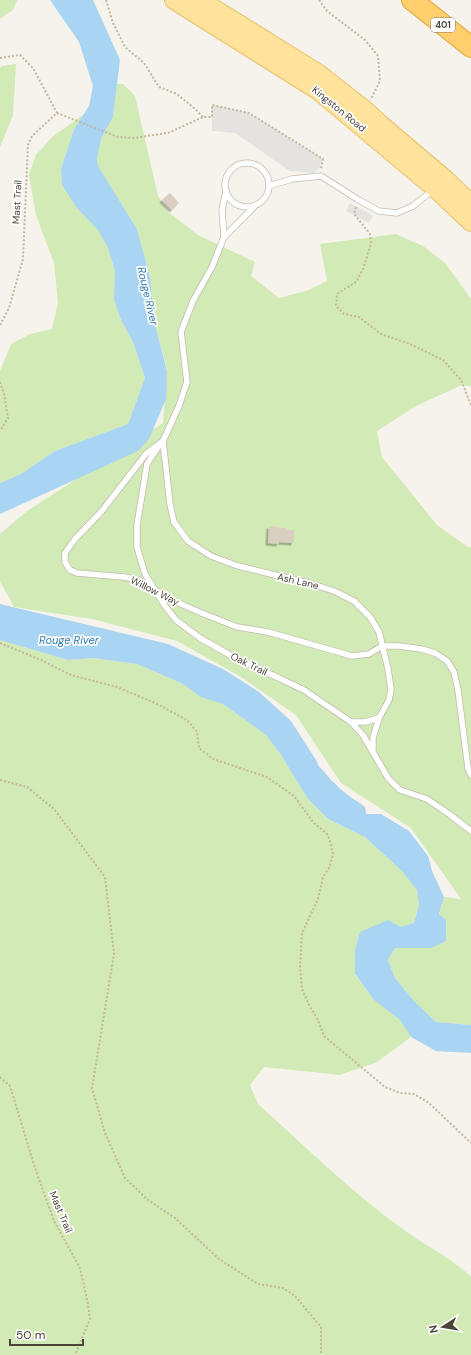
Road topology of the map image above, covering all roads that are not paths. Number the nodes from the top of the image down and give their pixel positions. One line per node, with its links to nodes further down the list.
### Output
1 (174, 0): 5 (main road, Kingston Road)
2 (200, 0): 5 (main road, Kingston Road)
3 (412, 0): 4 (highway, 401)
4 (471, 47)
5 (440, 184): 6 (lane); 8 (main road, Kingston Road); 10 (main road, Kingston Road)
6 (269, 186): 7 (lane); 9 (lane)
7 (226, 191): 9 (lane); 11 (lane, Willow Way)
8 (471, 204)
9 (255, 206): 11 (lane, Willow Way)
10 (471, 222)
11 (224, 237): 12 (lane, Willow Way)
12 (163, 441): 13 (lane, Oak Trail); 13 (lane, Willow Way); 14 (lane, Ash Lane)
13 (155, 589): 14 (lane, Willow Way); 16 (lane, Oak Trail)
14 (382, 646): 15 (lane, Ash Lane); 18 (lane, Willow Way)
15 (379, 718): 16 (lane); 17 (lane, Ash Lane)
16 (351, 722): 17 (lane, Oak Trail)
17 (372, 750): 19 (lane, Oak Trail)
18 (471, 775)
19 (470, 829)

